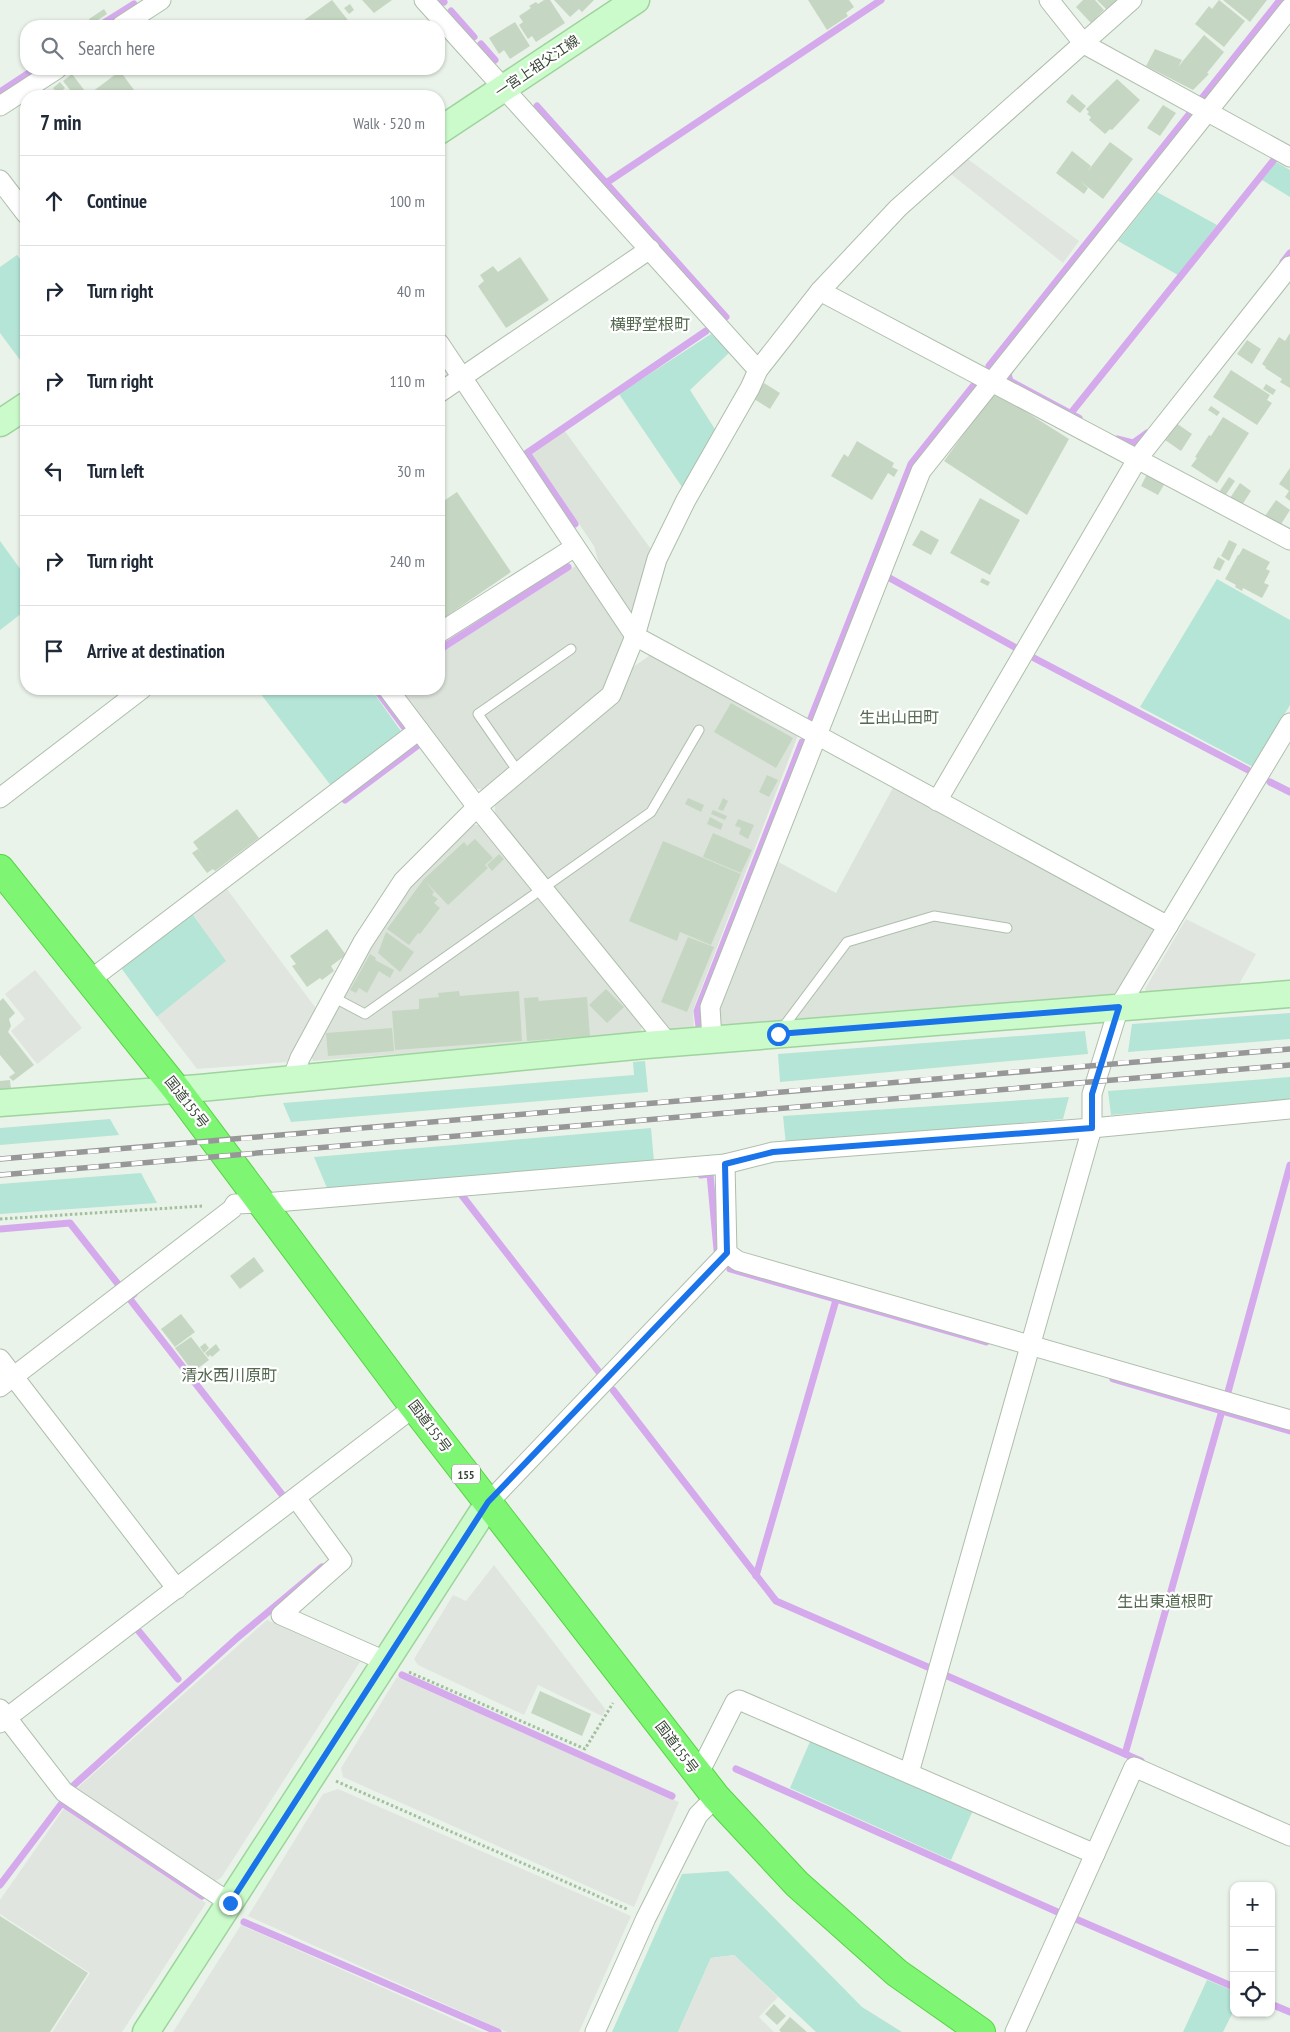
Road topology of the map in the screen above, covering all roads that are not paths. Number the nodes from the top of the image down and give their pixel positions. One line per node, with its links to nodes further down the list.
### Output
1 (161, 0): 7 (street)
2 (424, 0): 8 (street)
3 (636, 0): 12 (street, 一宮上祖父江線)
4 (1049, 0): 10 (street)
5 (1132, 0): 10 (street)
6 (1290, 8): 16 (street)
7 (130, 20)
8 (442, 20)
9 (445, 23): 12 (street)
10 (1084, 44): 16 (street); 23 (street)
11 (48, 75): 13 (street)
12 (504, 88): 17 (street, 一宮上祖父江線); 21 (street)
13 (25, 90)
14 (20, 93): 15 (street)
15 (0, 106)
16 (1199, 107): 18 (street); 27 (street)
17 (445, 127)
18 (1290, 157)
19 (0, 180): 20 (street)
20 (20, 206)
21 (650, 249): 25 (street); 26 (street)
22 (1290, 266): 31 (street)
23 (820, 291): 25 (street); 27 (street)
24 (445, 351): 26 (street)
25 (758, 370): 35 (street)
26 (462, 377): 28 (street); 33 (street)
27 (993, 382): 31 (street); 42 (street)
28 (445, 388)
29 (20, 410): 30 (street)
30 (0, 423)
31 (1138, 458): 32 (street); 45 (street)
32 (1290, 540)
33 (575, 547): 34 (street); 35 (street)
34 (445, 629)
35 (635, 636): 42 (street); 43 (street)
36 (571, 649): 43 (lane)
37 (134, 695): 44 (street)
38 (393, 695): 40 (street)
39 (1290, 723): 49 (street)
40 (419, 730): 46 (street); 51 (street)
41 (698, 730): 48 (lane)
42 (816, 735): 45 (street); 56 (street)
43 (519, 772): 46 (street)
44 (0, 798)
45 (937, 801): 49 (street)
46 (477, 807): 48 (street); 53 (street)
47 (0, 869): 51 (highway, 国道155号 / 155)
48 (543, 889): 53 (lane); 57 (street)
49 (1168, 926): 54 (street)
50 (1007, 928): 55 (lane)
51 (90, 980): 59 (highway, 国道155号 / 155)
52 (1290, 994): 54 (street)
53 (334, 997): 58 (street)
54 (1119, 1007): 55 (street); 62 (street)
55 (778, 1034): 56 (street)
56 (712, 1040): 57 (street)
57 (668, 1043): 58 (street)
58 (292, 1079): 59 (street)
59 (177, 1090): 60 (street); 64 (highway, 国道155号 / 155)
60 (0, 1102)
61 (1290, 1109): 62 (street)
62 (1092, 1128): 63 (street); 66 (street)
63 (725, 1164): 64 (street); 65 (street)
64 (264, 1203): 68 (street); 69 (highway, 国道155号 / 155)
65 (727, 1253): 66 (street); 72 (street)
66 (1029, 1345): 70 (street); 76 (street)
67 (0, 1358): 68 (street)
68 (7, 1382): 73 (street)
69 (414, 1407): 71 (street); 72 (highway, 国道155号 / 155)
70 (1290, 1420)
71 (296, 1498): 73 (street); 74 (street)
72 (488, 1502): 74 (street); 77 (highway, 国道155号 / 155)
73 (177, 1589): 75 (street)
74 (385, 1661): 81 (street)
75 (2, 1716): 81 (street)
76 (909, 1772): 77 (street); 80 (street)
77 (698, 1775): 78 (highway, 国道155号 / 155)
78 (716, 1797): 83 (street); 84 (highway, 国道155号 / 155)
79 (1290, 1836): 80 (street)
80 (1095, 1854): 85 (street)
81 (230, 1903): 82 (street)
82 (146, 2032)
83 (595, 2032)
84 (981, 2032)
85 (1015, 2032)

